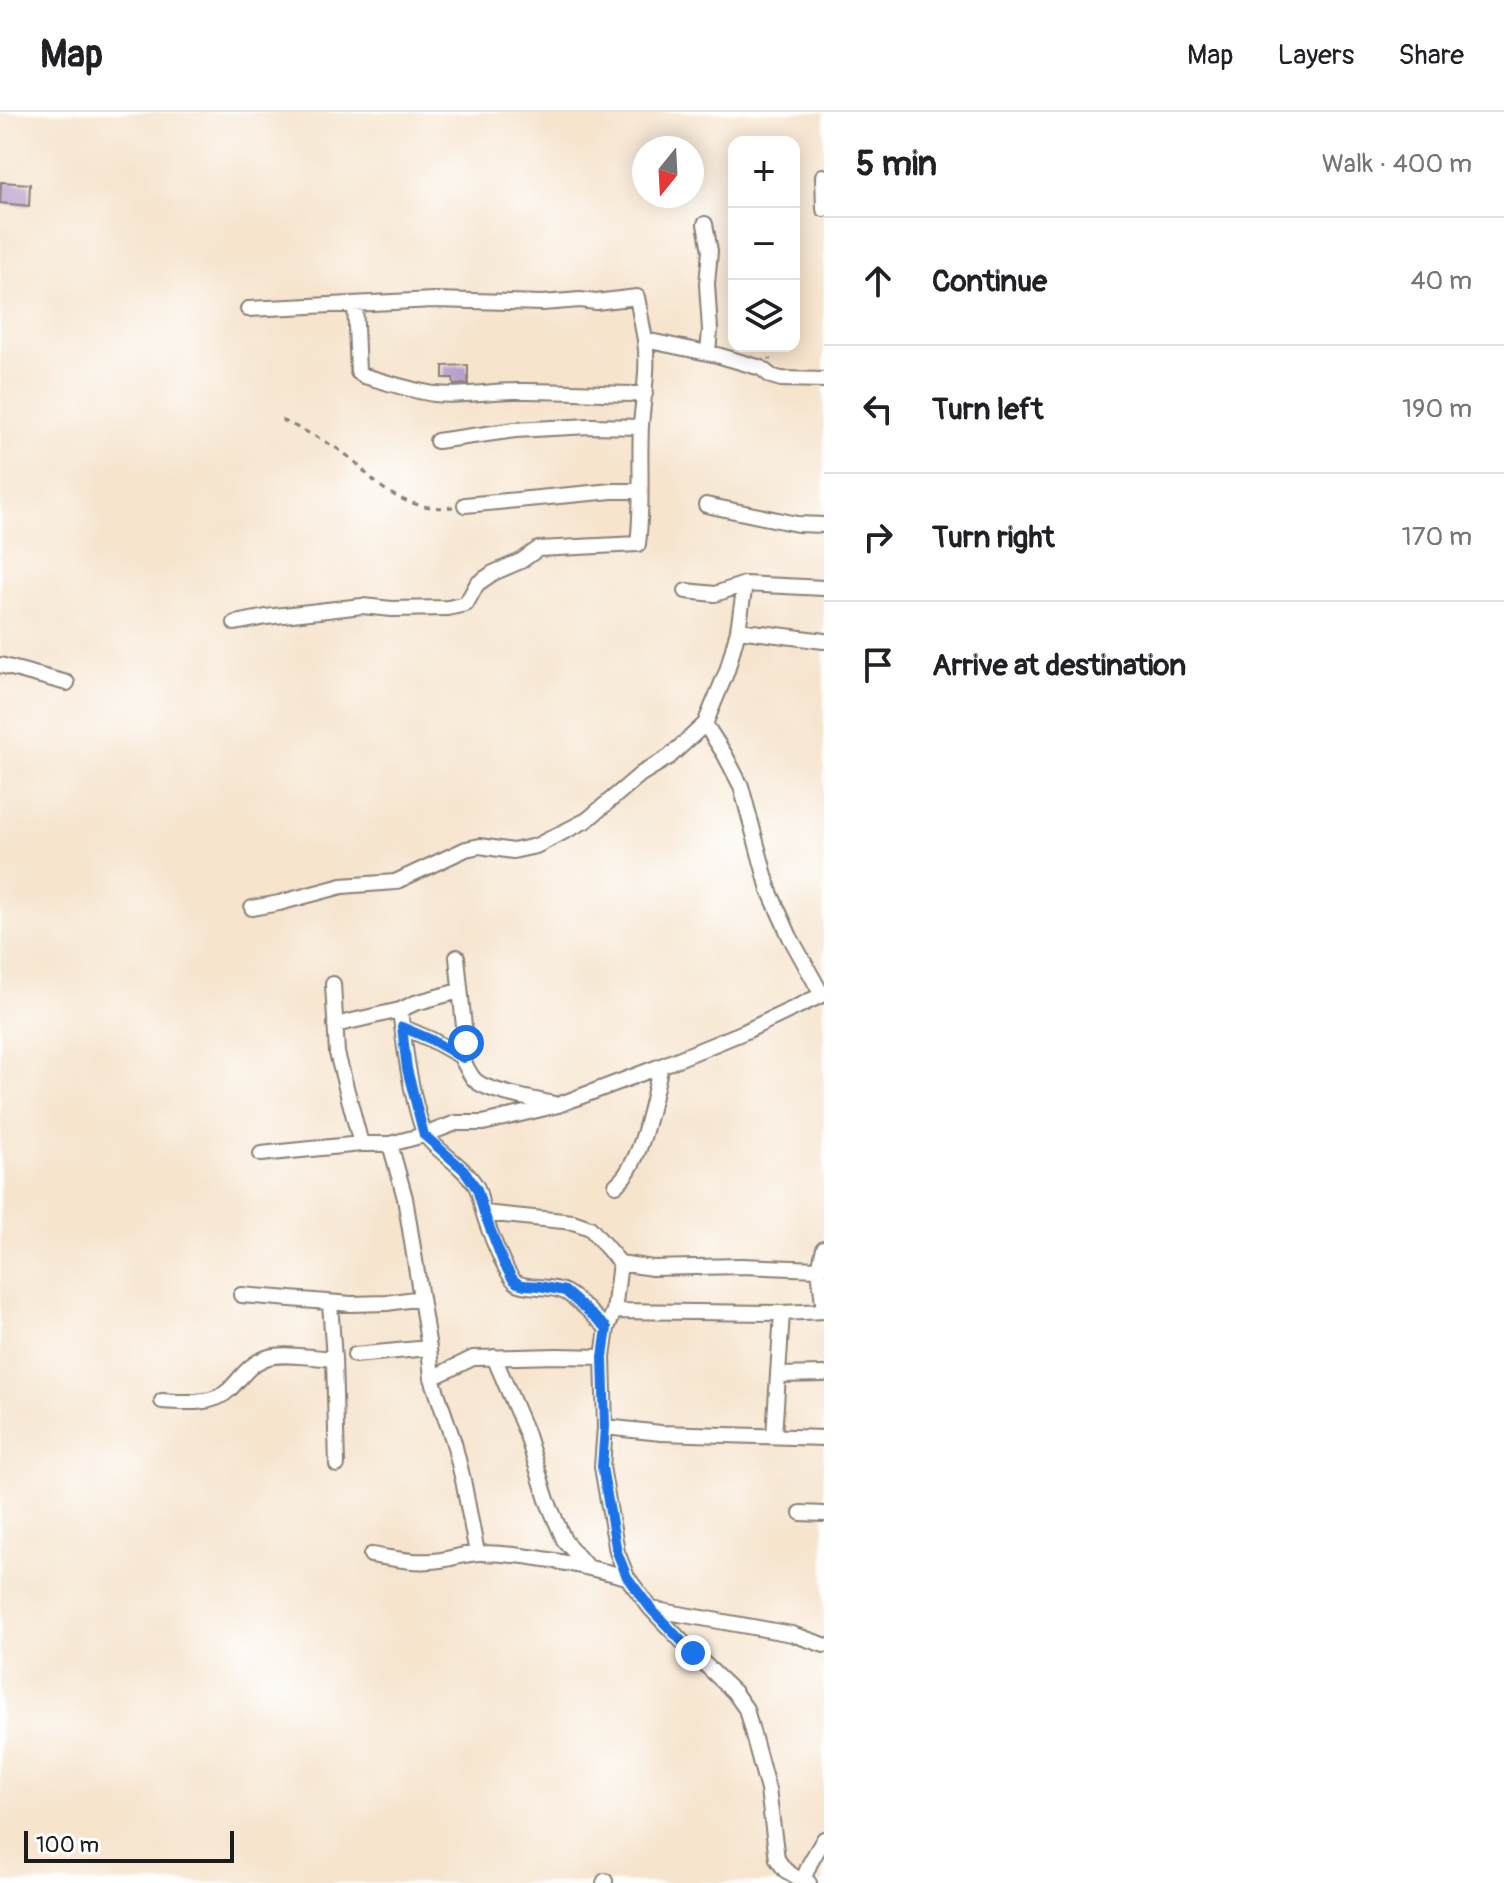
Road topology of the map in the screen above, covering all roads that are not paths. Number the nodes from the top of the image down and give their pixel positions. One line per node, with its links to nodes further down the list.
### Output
1 (823, 176): 2 (street)
2 (824, 209)
3 (705, 224): 7 (street)
4 (355, 304): 5 (street); 6 (street); 9 (street)
5 (248, 309)
6 (645, 340): 7 (street); 9 (street)
7 (708, 353): 8 (street)
8 (824, 380)
9 (645, 394): 10 (street)
10 (641, 427): 11 (street); 12 (street)
11 (437, 441)
12 (640, 491): 13 (street); 19 (street)
13 (465, 505)
14 (706, 505): 15 (street)
15 (824, 525)
16 (745, 584): 17 (street); 18 (street); 20 (street)
17 (824, 588)
18 (686, 591)
19 (235, 623)
20 (738, 630): 21 (street); 24 (street)
21 (824, 641)
22 (0, 665): 23 (street)
23 (67, 683)
24 (705, 724): 25 (street); 29 (street)
25 (252, 908)
26 (457, 957): 28 (street)
27 (333, 984): 31 (street)
28 (459, 991): 30 (street); 33 (street)
29 (823, 994): 34 (street)
30 (400, 1010): 31 (street); 32 (street)
31 (335, 1025): 37 (street)
32 (402, 1027): 33 (street); 36 (street)
33 (463, 1058): 35 (street)
34 (661, 1066): 35 (street); 40 (street)
35 (558, 1105): 36 (street)
36 (424, 1135): 38 (street); 41 (street)
37 (361, 1144): 38 (street); 39 (street)
38 (390, 1144): 46 (street)
39 (261, 1154)
40 (616, 1185)
41 (484, 1213): 43 (street); 50 (street)
42 (824, 1248): 44 (street)
43 (620, 1263): 44 (street); 48 (street)
44 (819, 1269): 49 (street)
45 (241, 1295): 47 (street)
46 (421, 1298): 47 (street); 51 (street)
47 (330, 1303): 55 (street)
48 (614, 1311): 49 (street); 50 (street)
49 (782, 1313): 57 (street)
50 (607, 1328): 54 (street)
51 (429, 1348): 52 (street); 58 (street)
52 (355, 1355)
53 (494, 1357): 54 (street); 58 (street); 68 (street)
54 (603, 1357): 60 (street)
55 (334, 1359): 59 (street); 63 (street)
56 (824, 1374): 57 (street)
57 (778, 1375): 61 (street)
58 (432, 1378): 66 (street)
59 (162, 1401)
60 (605, 1427): 61 (street); 69 (street)
61 (774, 1436): 62 (street)
62 (824, 1438)
63 (337, 1465)
64 (801, 1513): 65 (street)
65 (824, 1514)
66 (477, 1553): 67 (street); 68 (street)
67 (371, 1555)
68 (587, 1567): 69 (street)
69 (627, 1577): 70 (street)
70 (651, 1609): 71 (street); 73 (street)
71 (824, 1645)
72 (824, 1839): 73 (street)
73 (806, 1882)

